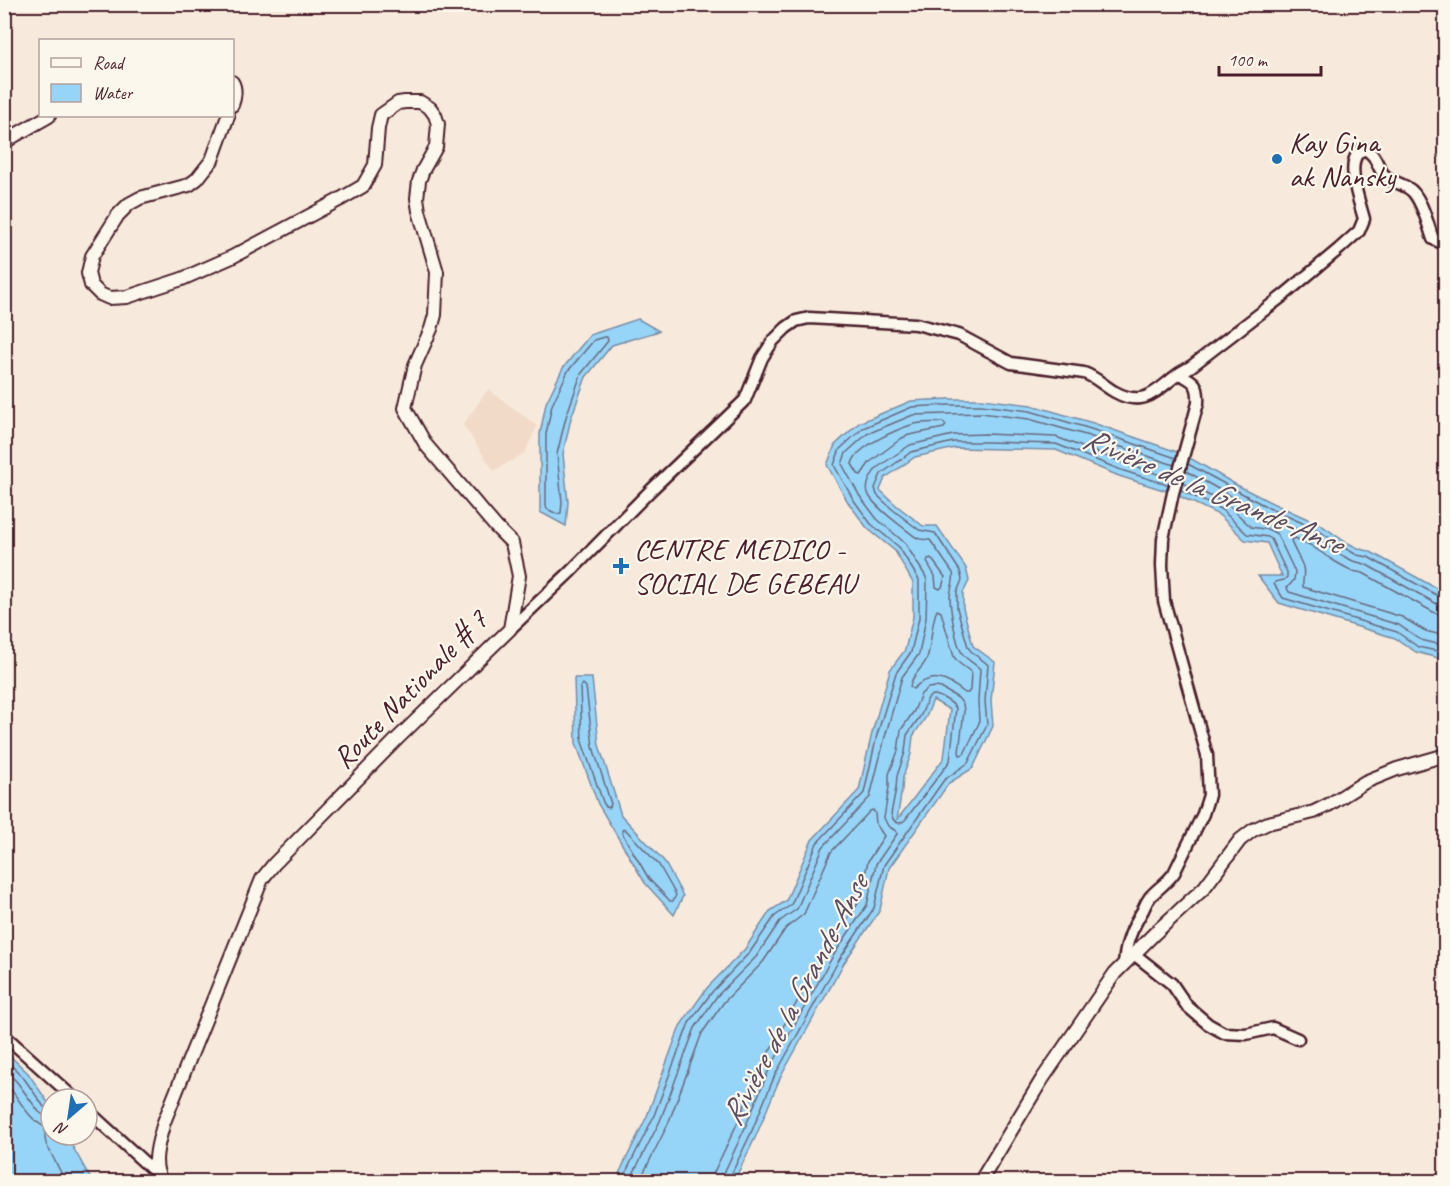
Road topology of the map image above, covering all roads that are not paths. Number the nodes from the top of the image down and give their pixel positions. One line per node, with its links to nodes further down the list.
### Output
1 (47, 117): 3 (main road)
2 (228, 117): 6 (main road, Route Nationale # 7)
3 (4, 143)
4 (1446, 245): 5 (street)
5 (1179, 374): 6 (street); 9 (street)
6 (510, 629): 14 (main road, Route Nationale # 7)
7 (1446, 754): 8 (main road)
8 (1134, 954): 9 (main road); 11 (street)
9 (1124, 963): 15 (main road)
10 (4, 1035): 12 (street)
11 (1298, 1039)
12 (62, 1087)
13 (99, 1121): 14 (street)
14 (160, 1178)
15 (980, 1182)

